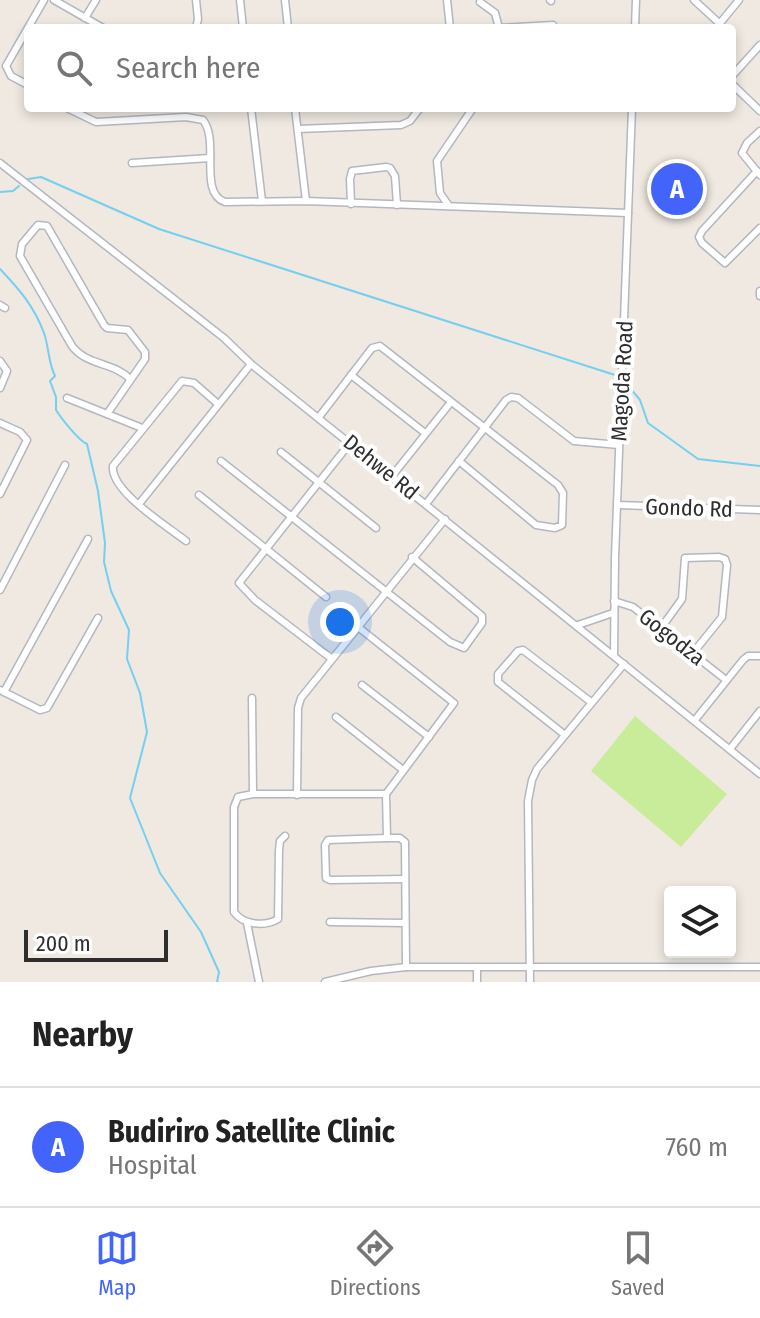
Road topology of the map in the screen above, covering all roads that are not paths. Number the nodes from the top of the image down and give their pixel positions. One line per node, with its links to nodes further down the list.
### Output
1 (44, 0): 13 (street)
2 (54, 0): 12 (street)
3 (96, 0): 12 (street)
4 (196, 0): 15 (street)
5 (240, 0): 16 (street)
6 (285, 0): 17 (street)
7 (447, 0): 18 (street)
8 (636, 0): 20 (street)
9 (694, 0): 21 (street)
10 (739, 0): 22 (street)
11 (480, 2): 19 (street)
12 (85, 18): 14 (street)
13 (31, 24)
14 (96, 24)
15 (196, 24)
16 (243, 24)
17 (288, 24)
18 (450, 24)
19 (498, 24)
20 (635, 24)
21 (716, 24)
22 (718, 24)
23 (24, 37): 26 (street)
24 (760, 45): 25 (street)
25 (736, 72)
26 (24, 83)
27 (736, 88): 28 (street)
28 (760, 110)
29 (75, 112): 37 (street)
30 (251, 112): 41 (street)
31 (296, 112): 35 (street)
32 (417, 112): 35 (street)
33 (470, 112): 45 (street)
34 (632, 112): 46 (street, Magoda Road)
35 (298, 129): 42 (street)
36 (760, 131): 40 (street)
37 (210, 158): 39 (street); 41 (street)
38 (0, 163): 49 (street, Dehwe Rd)
39 (132, 163)
40 (758, 173): 47 (street)
41 (262, 201): 42 (street)
42 (306, 201): 43 (street)
43 (351, 204): 44 (street); 44 (street)
44 (397, 205): 45 (street)
45 (449, 206): 46 (street)
46 (628, 213): 63 (street, Magoda Road)
47 (760, 228)
48 (0, 361): 52 (street)
49 (251, 364): 55 (street); 57 (street, Dehwe Rd)
50 (351, 375): 54 (street); 57 (street); 61 (street)
51 (130, 379): 51 (street); 56 (street)
52 (0, 388)
53 (67, 398): 56 (street)
54 (451, 402): 60 (street); 61 (street)
55 (218, 404): 59 (street); 72 (street)
56 (107, 414): 59 (street)
57 (319, 417): 62 (street, Dehwe Rd)
58 (0, 423): 70 (street)
59 (142, 428): 72 (street)
60 (484, 429): 63 (street); 66 (street); 66 (street)
61 (425, 433): 68 (street)
62 (350, 443): 68 (street, Dehwe Rd); 69 (street)
63 (619, 445): 74 (street, Magoda Road)
64 (281, 452): 69 (street)
65 (221, 461): 76 (street)
66 (459, 461): 73 (street)
67 (65, 465): 83 (street)
68 (392, 476): 73 (street, Dehwe Rd)
69 (318, 482): 76 (street); 78 (street)
70 (0, 494)
71 (199, 495): 81 (street)
72 (139, 504): 80 (street)
73 (426, 504): 77 (street, Dehwe Rd)
74 (618, 505): 75 (street, Gondo Rd); 86 (street, Magoda Road)
75 (760, 510)
76 (293, 516): 81 (street); 84 (street)
77 (445, 519): 82 (street); 89 (street, Dehwe Rd)
78 (376, 528)
79 (88, 539): 99 (street)
80 (186, 541)
81 (267, 548): 85 (street); 95 (street)
82 (412, 557): 84 (street); 84 (street)
83 (0, 590)
84 (386, 591): 90 (street)
85 (326, 597)
86 (614, 601): 87 (street, Magoda Road); 91 (street, Gogodza)
87 (613, 613): 89 (street); 93 (street, Magoda Road)
88 (98, 618): 99 (street)
89 (578, 625): 93 (street, Dehwe Rd)
90 (358, 627): 95 (street); 106 (street)
91 (661, 628): 92 (street, Gogodza); 92 (street)
92 (693, 653): 97 (street, Gogodza)
93 (614, 655): 96 (street, Dehwe Rd)
94 (760, 656): 97 (street)
95 (332, 659): 112 (street)
96 (624, 664): 101 (street); 104 (street, Dehwe Rd)
97 (726, 680): 104 (street)
98 (362, 685): 106 (street)
99 (2, 691)
100 (252, 698): 110 (street)
101 (591, 702): 105 (street); 105 (street)
102 (760, 711): 107 (street)
103 (336, 717): 108 (street)
104 (695, 720): 107 (street, Dehwe Rd)
105 (565, 735): 120 (street)
106 (429, 737): 108 (street)
107 (730, 749): 109 (street, Dehwe Rd)
108 (403, 770): 111 (street)
109 (760, 774)
110 (253, 794): 112 (street); 117 (street)
111 (386, 794): 112 (street); 114 (street)
112 (297, 795)
113 (285, 836): 117 (street)
114 (387, 838): 115 (street); 115 (street)
115 (405, 879): 118 (street)
116 (330, 922): 118 (street)
117 (247, 923): 123 (street)
118 (405, 923): 119 (street)
119 (406, 967): 122 (street); 124 (street)
120 (530, 967): 121 (street); 122 (street); 126 (street)
121 (760, 967)
122 (477, 968): 125 (street)
123 (259, 982)
124 (329, 982)
125 (477, 982)
126 (530, 982)

